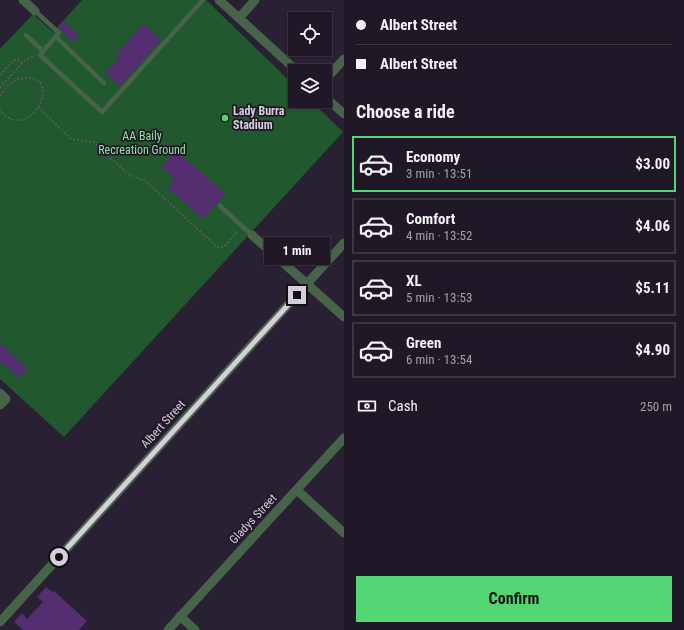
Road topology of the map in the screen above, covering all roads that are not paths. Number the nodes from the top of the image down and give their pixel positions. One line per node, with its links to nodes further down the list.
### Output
1 (23, 0): 5 (street)
2 (203, 0): 9 (lane)
3 (219, 0): 6 (street)
4 (255, 0): 6 (street)
5 (35, 11): 8 (lane)
6 (239, 18): 11 (street)
7 (26, 35): 9 (lane)
8 (56, 37): 9 (lane); 13 (lane)
9 (41, 53)
10 (344, 60): 12 (street)
11 (289, 64)
12 (332, 73)
13 (104, 83)
14 (332, 103): 15 (street)
15 (344, 114)
16 (220, 206): 17 (lane)
17 (252, 235): 19 (street)
18 (344, 243): 19 (street, Albert Street)
19 (307, 283): 20 (street); 25 (street, Albert Street)
20 (344, 317)
21 (344, 438): 22 (street, Gladys Street)
22 (297, 490): 23 (street); 24 (street, Gladys Street)
23 (344, 533)
24 (180, 616): 26 (street, Gladys Street); 27 (street)
25 (0, 622)
26 (168, 630)
27 (195, 630)

